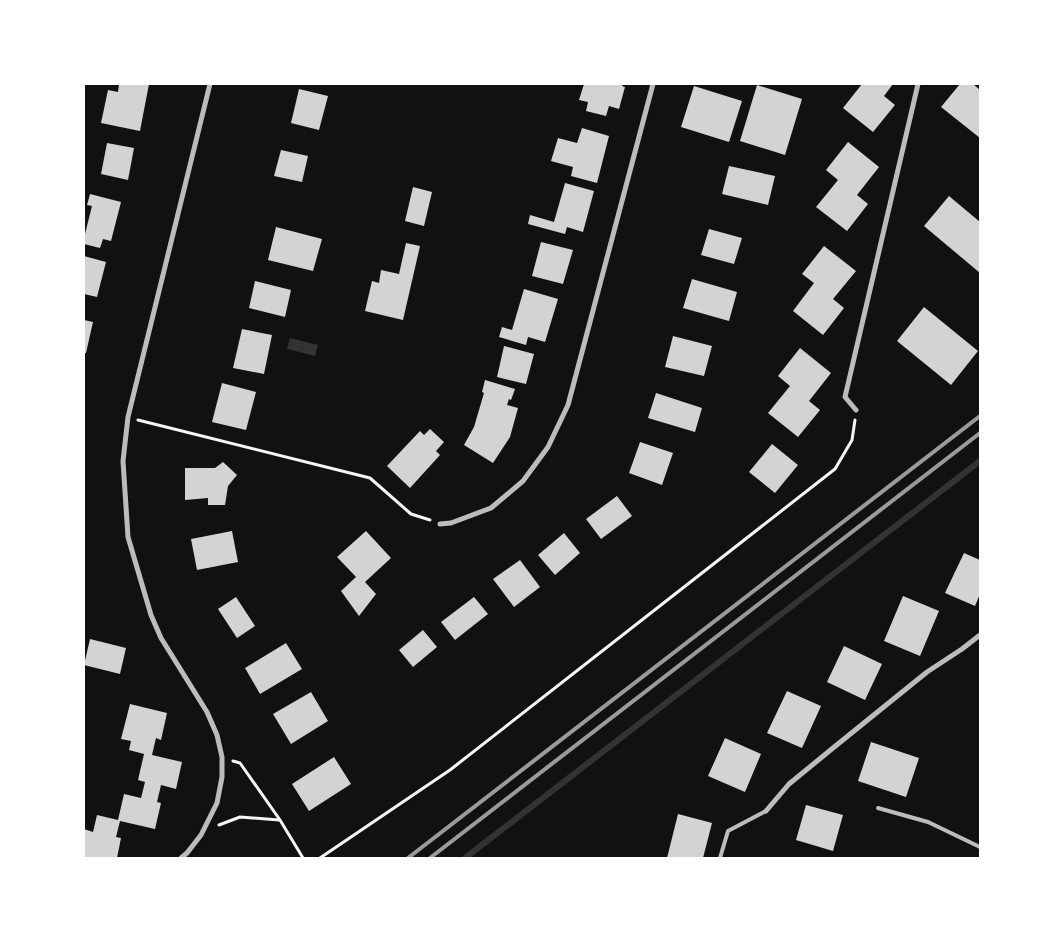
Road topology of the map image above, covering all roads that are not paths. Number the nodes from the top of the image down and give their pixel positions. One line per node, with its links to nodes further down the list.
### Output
1 (210, 84): 10 (street)
2 (653, 84): 5 (street)
3 (918, 84): 4 (street)
4 (856, 410)
5 (440, 524)
6 (980, 635): 8 (street)
7 (878, 808): 9 (lane)
8 (766, 811): 11 (lane)
9 (980, 847)
10 (181, 858)
11 (720, 858)

